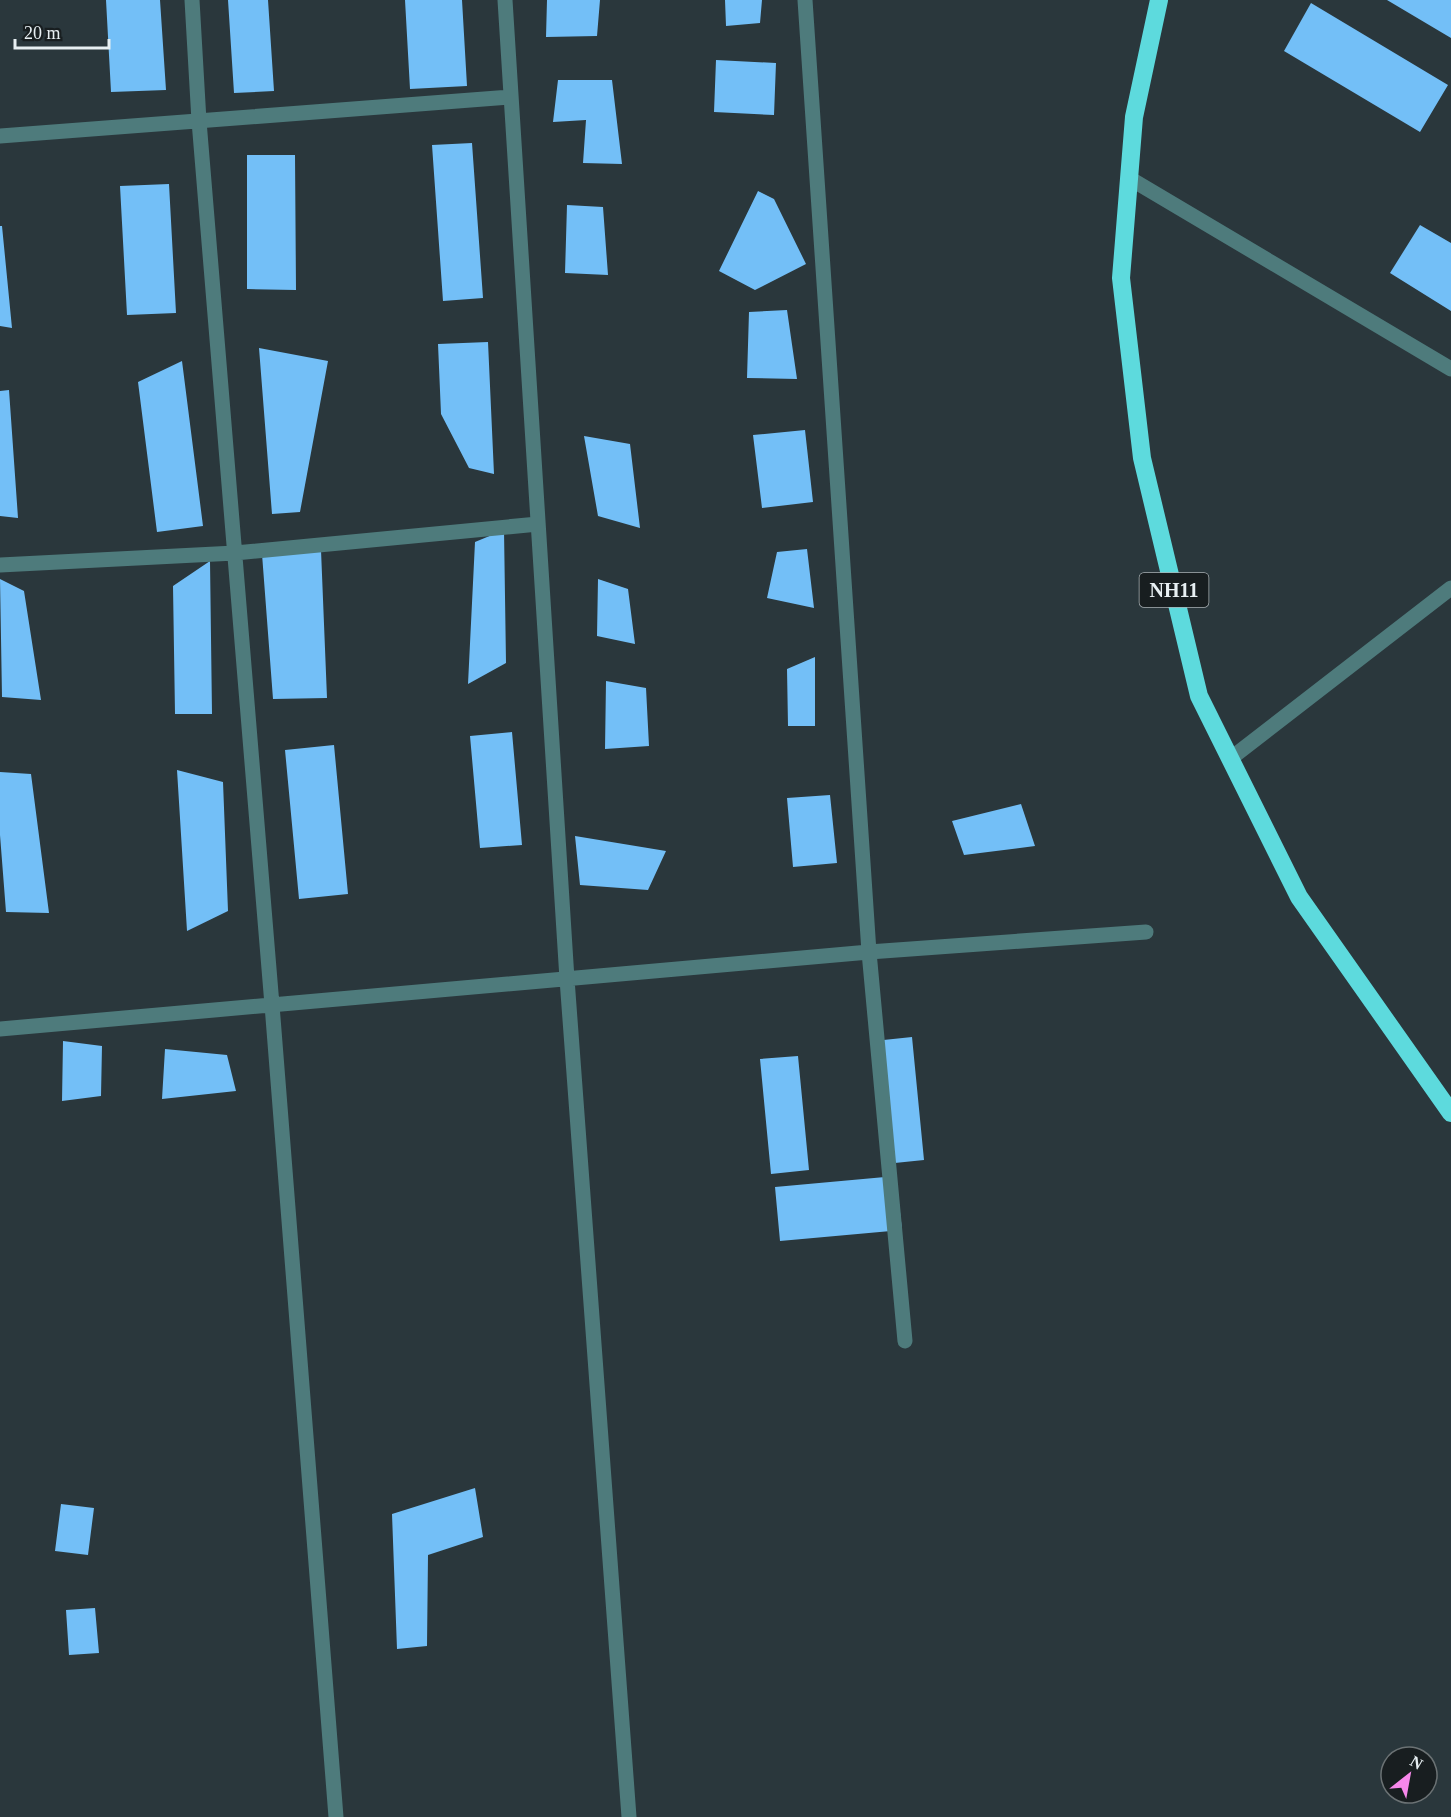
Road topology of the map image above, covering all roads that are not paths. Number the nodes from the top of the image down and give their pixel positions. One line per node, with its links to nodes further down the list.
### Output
1 (192, 0): 6 (lane)
2 (505, 0): 5 (lane)
3 (805, 0): 16 (lane)
4 (1159, 0): 8 (highway, NH11)
5 (511, 97): 6 (lane); 10 (lane)
6 (200, 121): 7 (lane); 11 (lane)
7 (0, 136)
8 (1130, 178): 9 (lane); 14 (highway, NH11)
9 (1451, 369)
10 (538, 524): 11 (lane); 17 (lane)
11 (235, 553): 12 (lane); 18 (lane)
12 (0, 566)
13 (1451, 588): 14 (lane)
14 (1230, 759): 20 (highway, NH11)
15 (1146, 932): 16 (lane)
16 (868, 952): 17 (lane); 21 (lane)
17 (567, 979): 18 (lane); 23 (lane)
18 (272, 1005): 19 (lane); 22 (lane)
19 (0, 1029)
20 (1451, 1113)
21 (905, 1341)
22 (336, 1817)
23 (629, 1817)

